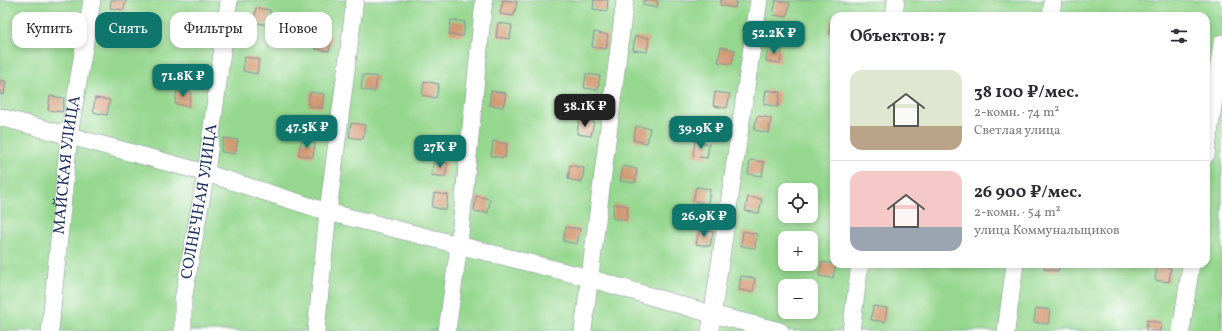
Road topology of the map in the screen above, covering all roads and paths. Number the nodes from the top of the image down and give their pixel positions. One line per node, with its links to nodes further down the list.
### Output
1 (92, 0): 14 (street, МАЙСКАЯ УЛИЦА)
2 (229, 0): 15 (street, СОЛНЕЧНАЯ УЛИЦА)
3 (355, 0): 16 (street)
4 (484, 0): 17 (street)
5 (625, 0): 21 (street)
6 (759, 0): 22 (street)
7 (896, 0): 9 (street)
8 (1053, 0): 10 (street)
9 (894, 12)
10 (1052, 12)
11 (1222, 43): 13 (street)
12 (0, 117): 14 (street)
13 (1210, 127)
14 (69, 136): 15 (street); 23 (street, МАЙСКАЯ УЛИЦА)
15 (206, 173): 16 (street); 24 (street, СОЛНЕЧНАЯ УЛИЦА)
16 (328, 212): 17 (street); 25 (street)
17 (459, 245): 21 (street); 26 (street)
18 (859, 268): 30 (street)
19 (1015, 268): 31 (street)
20 (1189, 268): 32 (street)
21 (589, 278): 22 (street); 27 (street)
22 (711, 314): 28 (street); 29 (street)
23 (50, 331)
24 (183, 331)
25 (316, 331)
26 (447, 331)
27 (583, 331)
28 (710, 331)
29 (780, 331)
30 (851, 331)
31 (1006, 331)
32 (1181, 331)

